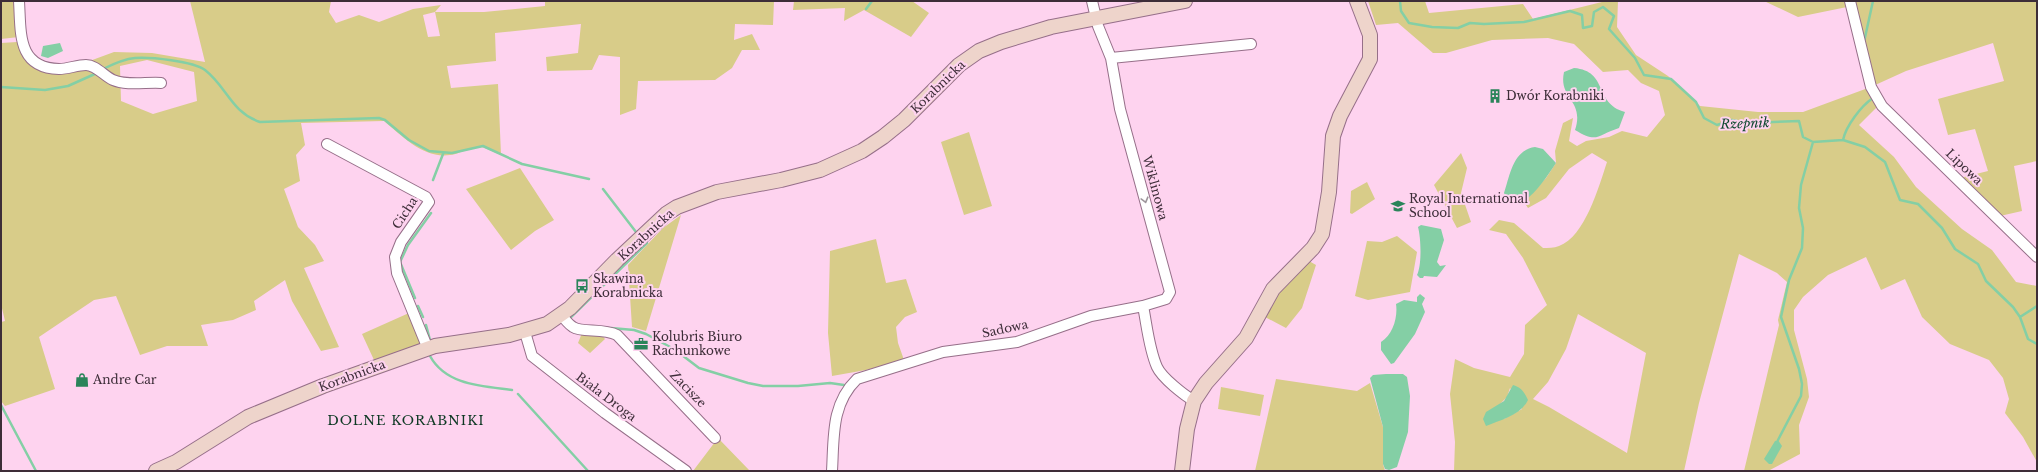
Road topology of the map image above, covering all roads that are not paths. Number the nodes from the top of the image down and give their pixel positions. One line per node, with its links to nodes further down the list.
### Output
1 (19, 1): 9 (street)
2 (1092, 1): 6 (street, Wiklinowa)
3 (1185, 1): 6 (street, Korabnicka)
4 (1357, 1): 16 (street)
5 (1850, 1): 11 (street, Lipowa)
6 (1096, 19): 8 (street, Wiklinowa); 13 (street, Korabnicka)
7 (1251, 44): 8 (street)
8 (1111, 58): 12 (street, Wiklinowa, one-way to 12)
9 (161, 83)
10 (327, 144): 15 (street, Cicha)
11 (2037, 257)
12 (1143, 306): 16 (street); 20 (street, Sadowa)
13 (561, 315): 14 (street, Korabnicka); 17 (street, Zacisze)
14 (525, 332): 15 (street, Korabnicka); 19 (street, Biała Droga)
15 (428, 349): 18 (street, Korabnicka)
16 (1194, 401): 21 (street)
17 (715, 438)
18 (156, 471)
19 (686, 471)
20 (832, 471)
21 (1182, 471)

